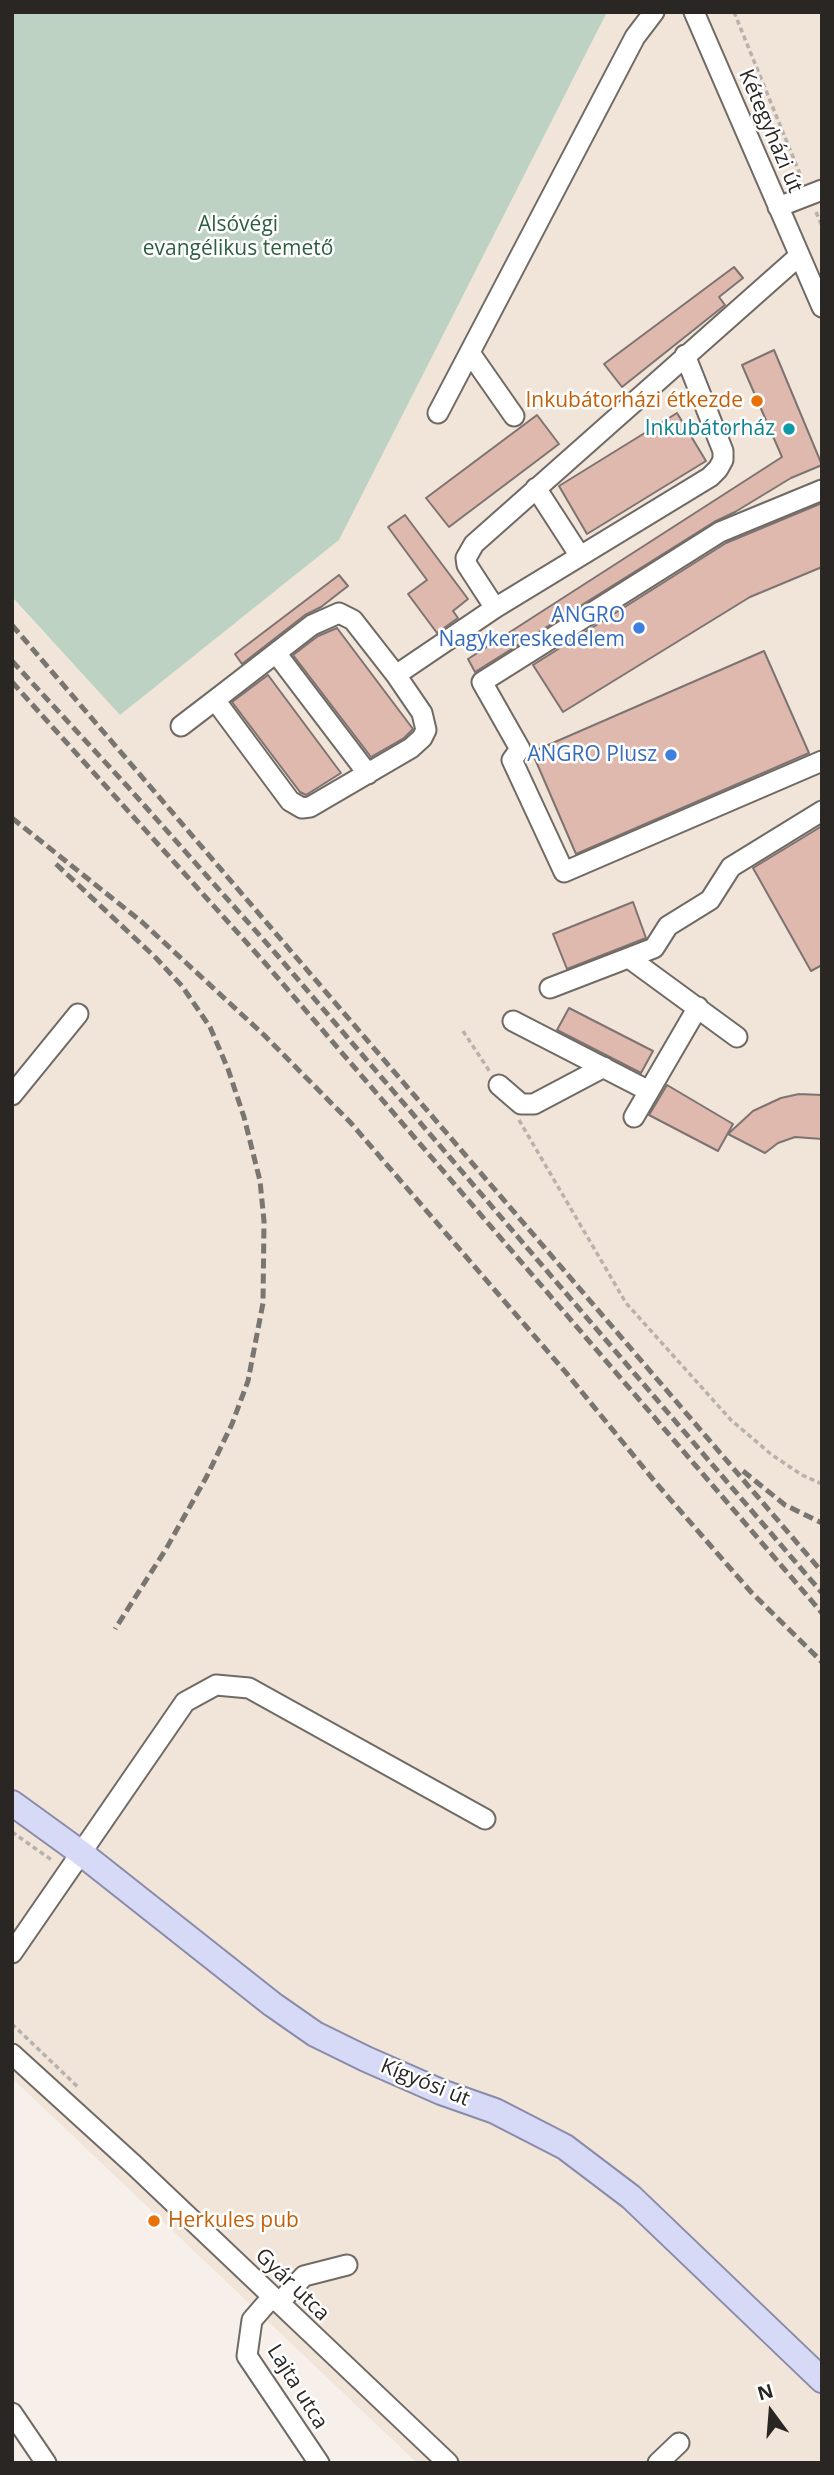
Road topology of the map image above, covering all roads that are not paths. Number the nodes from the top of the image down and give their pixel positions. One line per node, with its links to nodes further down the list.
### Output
1 (654, 12): 7 (street)
2 (694, 12): 4 (street, Kétegyházi út)
3 (815, 193): 4 (street)
4 (778, 207): 5 (street, Kétegyházi út)
5 (799, 256): 6 (street, Kétegyházi út); 8 (street)
6 (822, 307)
7 (470, 353): 9 (street); 10 (street)
8 (685, 355): 11 (street); 13 (street)
9 (438, 413)
10 (514, 416)
11 (536, 488): 13 (street); 14 (street)
12 (822, 489): 19 (street)
13 (580, 556): 14 (street)
14 (495, 608): 16 (street)
15 (276, 653): 16 (street); 17 (street); 20 (street)
16 (396, 675): 20 (street)
17 (215, 700): 18 (street); 20 (street)
18 (181, 726)
19 (822, 761)
20 (368, 774)
21 (822, 811): 22 (street)
22 (629, 958): 23 (street); 24 (street)
23 (550, 988)
24 (698, 1007): 27 (street); 30 (street)
25 (78, 1014): 31 (street)
26 (513, 1021): 28 (street)
27 (737, 1037)
28 (604, 1067): 29 (street); 30 (street)
29 (499, 1085)
30 (649, 1091): 32 (street)
31 (12, 1095)
32 (634, 1117)
33 (12, 1803): 35 (main road, Kígyósi út)
34 (485, 1819): 35 (street)
35 (81, 1853): 36 (street); 40 (main road, Kígyósi út)
36 (12, 1954)
37 (12, 2054): 39 (street, Gyár utca)
38 (347, 2265): 39 (street, Lajta utca)
39 (275, 2300): 44 (street, Lajta utca); 45 (street, Gyár utca)
40 (822, 2380)
41 (12, 2413): 43 (street)
42 (679, 2443): 46 (street)
43 (46, 2463)
44 (319, 2463)
45 (449, 2463)
46 (658, 2463)

